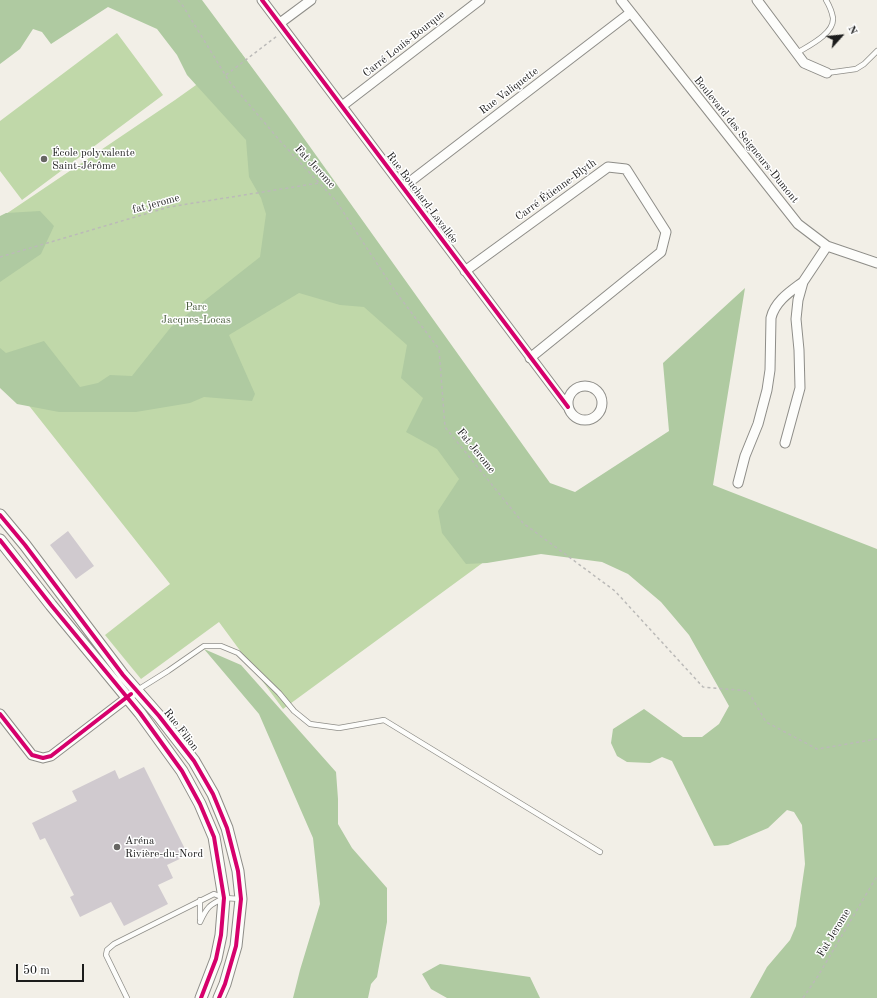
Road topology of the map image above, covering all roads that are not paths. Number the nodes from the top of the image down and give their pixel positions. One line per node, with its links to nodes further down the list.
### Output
1 (262, 0): 8 (street, Rue Bouchard-Lavallée)
2 (311, 0): 8 (street)
3 (480, 0): 12 (street, Carré Louis-Bourque)
4 (621, 0): 7 (street, Boulevard des Seigneurs-Dumont)
5 (757, 0): 10 (street)
6 (826, 0): 10 (lane)
7 (630, 13): 13 (street, Rue Valiquette); 14 (street, Boulevard des Seigneurs-Dumont)
8 (282, 27): 12 (street, Rue Bouchard-Lavallée)
9 (877, 51): 11 (lane)
10 (797, 53): 11 (street)
11 (827, 73)
12 (342, 106): 13 (street, Rue Bouchard-Lavallée)
13 (403, 187): 16 (street, Rue Bouchard-Lavallée)
14 (827, 246): 15 (street, Boulevard des Seigneurs-Dumont); 17 (street)
15 (877, 263)
16 (465, 271): 18 (street, Rue Bouchard-Lavallée); 18 (street, Carré Étienne-Blyth)
17 (803, 282): 20 (street); 21 (street)
18 (530, 358): 19 (street, Rue Bouchard-Lavallée)
19 (568, 407)
20 (785, 443)
21 (738, 483)
22 (0, 515): 24 (street, Rue Filion)
23 (0, 540): 25 (street, Rue Filion)
24 (136, 690): 25 (street); 27 (lane); 29 (street, Rue Filion)
25 (126, 697): 26 (street); 28 (street, Rue Filion)
26 (0, 714)
27 (600, 852)
28 (224, 898): 29 (lane); 30 (lane); 30 (lane); 32 (street, Rue Filion)
29 (240, 899): 33 (street, Rue Filion)
30 (200, 900): 31 (lane)
31 (127, 998)
32 (201, 998)
33 (219, 998)

